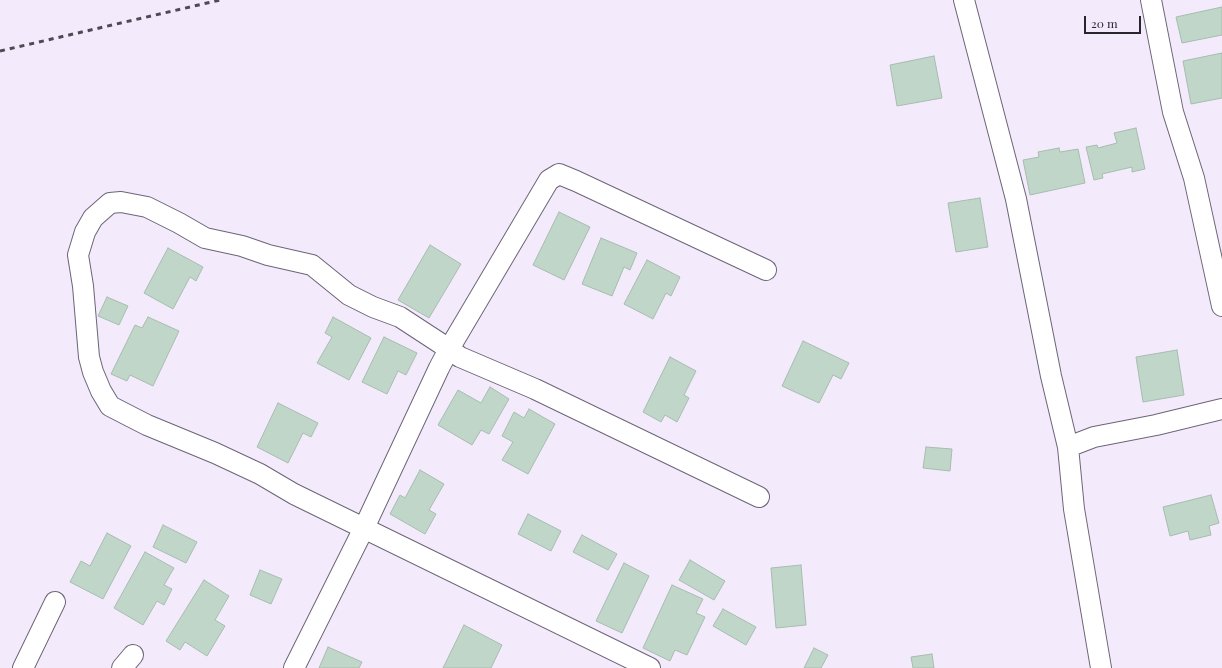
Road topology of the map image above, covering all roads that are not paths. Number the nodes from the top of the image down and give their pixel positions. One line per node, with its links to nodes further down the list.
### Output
1 (964, 0): 7 (street)
2 (1151, 0): 4 (street)
3 (766, 270): 5 (street)
4 (1222, 306)
5 (449, 349): 8 (street); 9 (street); 9 (street)
6 (1222, 409): 7 (street)
7 (1068, 447): 14 (street)
8 (759, 497)
9 (364, 528): 12 (street); 13 (street)
10 (55, 602): 11 (street)
11 (23, 668)
12 (294, 668)
13 (650, 668)
14 (1101, 668)

